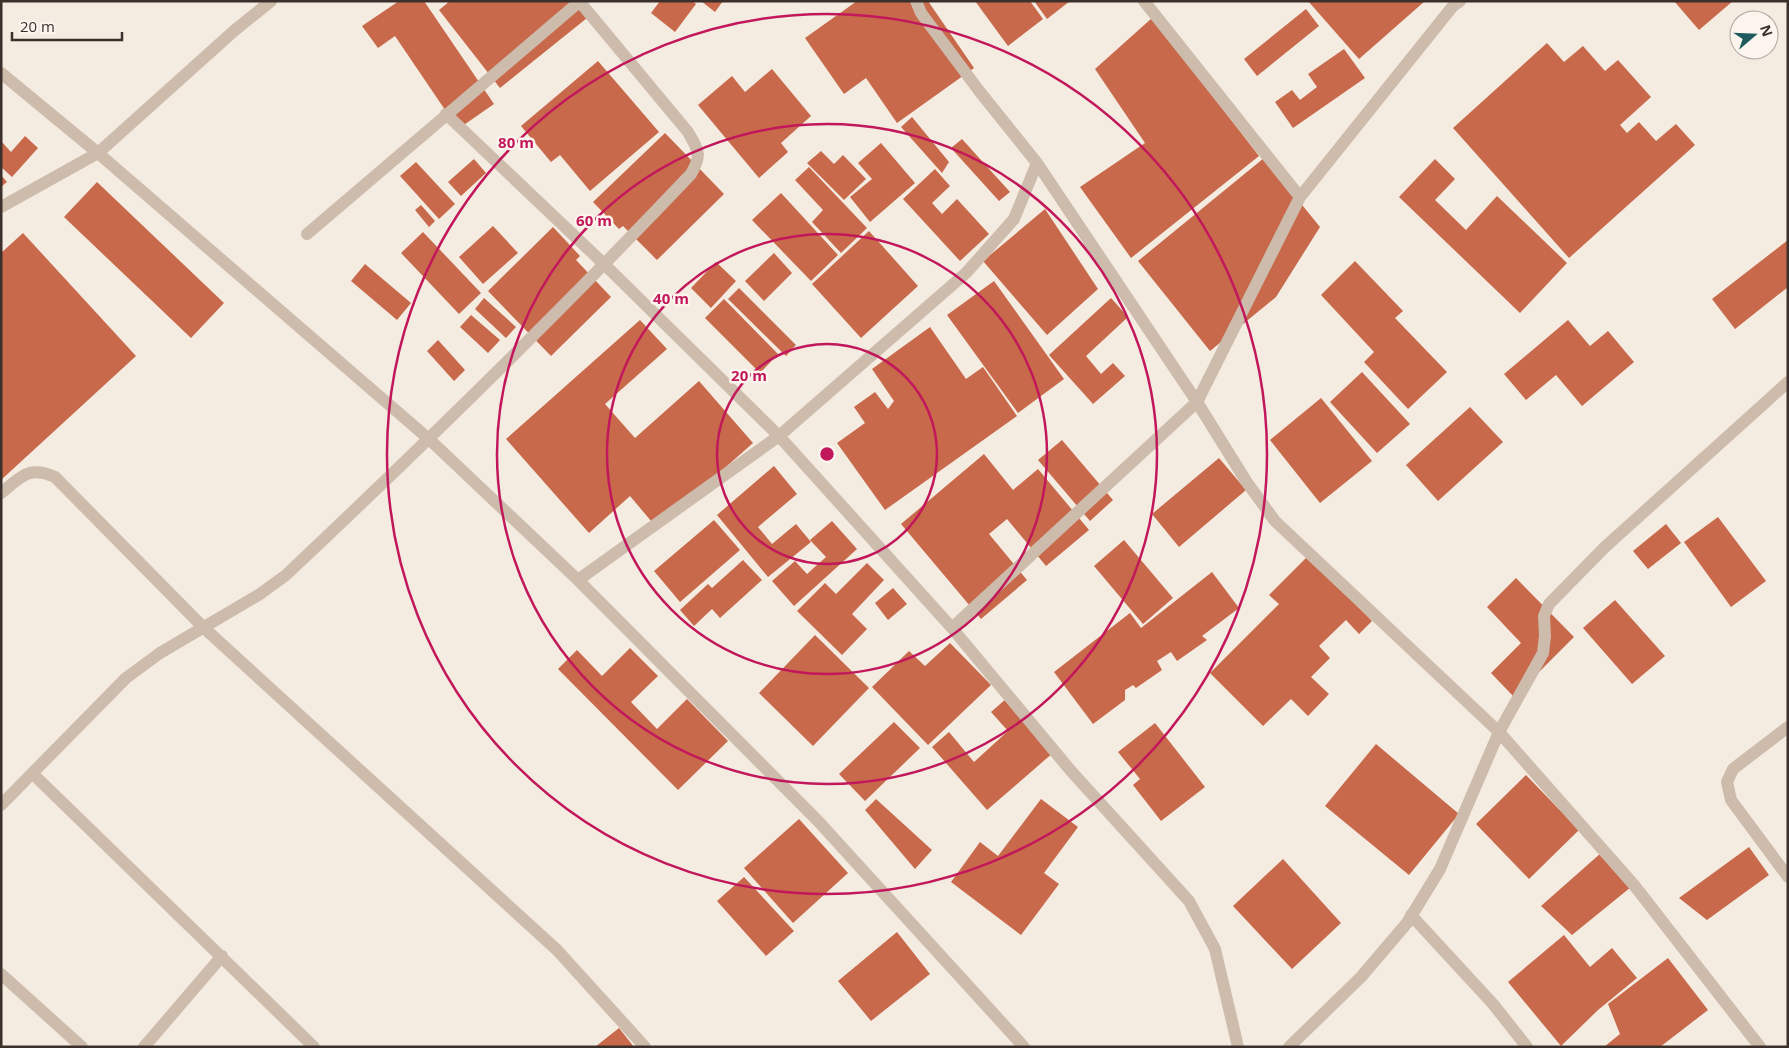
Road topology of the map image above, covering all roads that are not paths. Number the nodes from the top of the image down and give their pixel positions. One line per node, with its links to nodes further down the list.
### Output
1 (271, 1): 8 (street)
2 (916, 1): 9 (street)
3 (1144, 1): 10 (street)
4 (579, 2): 7 (street); 13 (street)
5 (1454, 3): 10 (street)
6 (1, 72): 8 (street)
7 (446, 114): 12 (street); 13 (street)
8 (98, 153): 11 (street); 17 (street)
9 (1037, 163): 15 (street); 16 (street)
10 (1300, 197): 15 (street)
11 (1, 207)
12 (307, 234)
13 (605, 265): 16 (street); 17 (street)
14 (1788, 382): 23 (street)
15 (1197, 402): 21 (street); 23 (street)
16 (779, 436): 19 (street); 21 (street)
17 (430, 440): 19 (street); 20 (street)
18 (1, 493): 20 (street)
19 (578, 580): 34 (street)
20 (203, 627): 24 (street); 33 (street)
21 (952, 628): 35 (street)
22 (1788, 727): 26 (street)
23 (1499, 732): 27 (street); 38 (street)
24 (33, 774): 25 (street); 28 (street)
25 (1, 804)
26 (1788, 876)
27 (1411, 916): 36 (street); 37 (street)
28 (222, 956): 31 (street); 32 (street)
29 (1, 974): 30 (street)
30 (82, 1047)
31 (144, 1047)
32 (314, 1047)
33 (645, 1047)
34 (1024, 1047)
35 (1238, 1047)
36 (1289, 1047)
37 (1527, 1047)
38 (1760, 1047)

